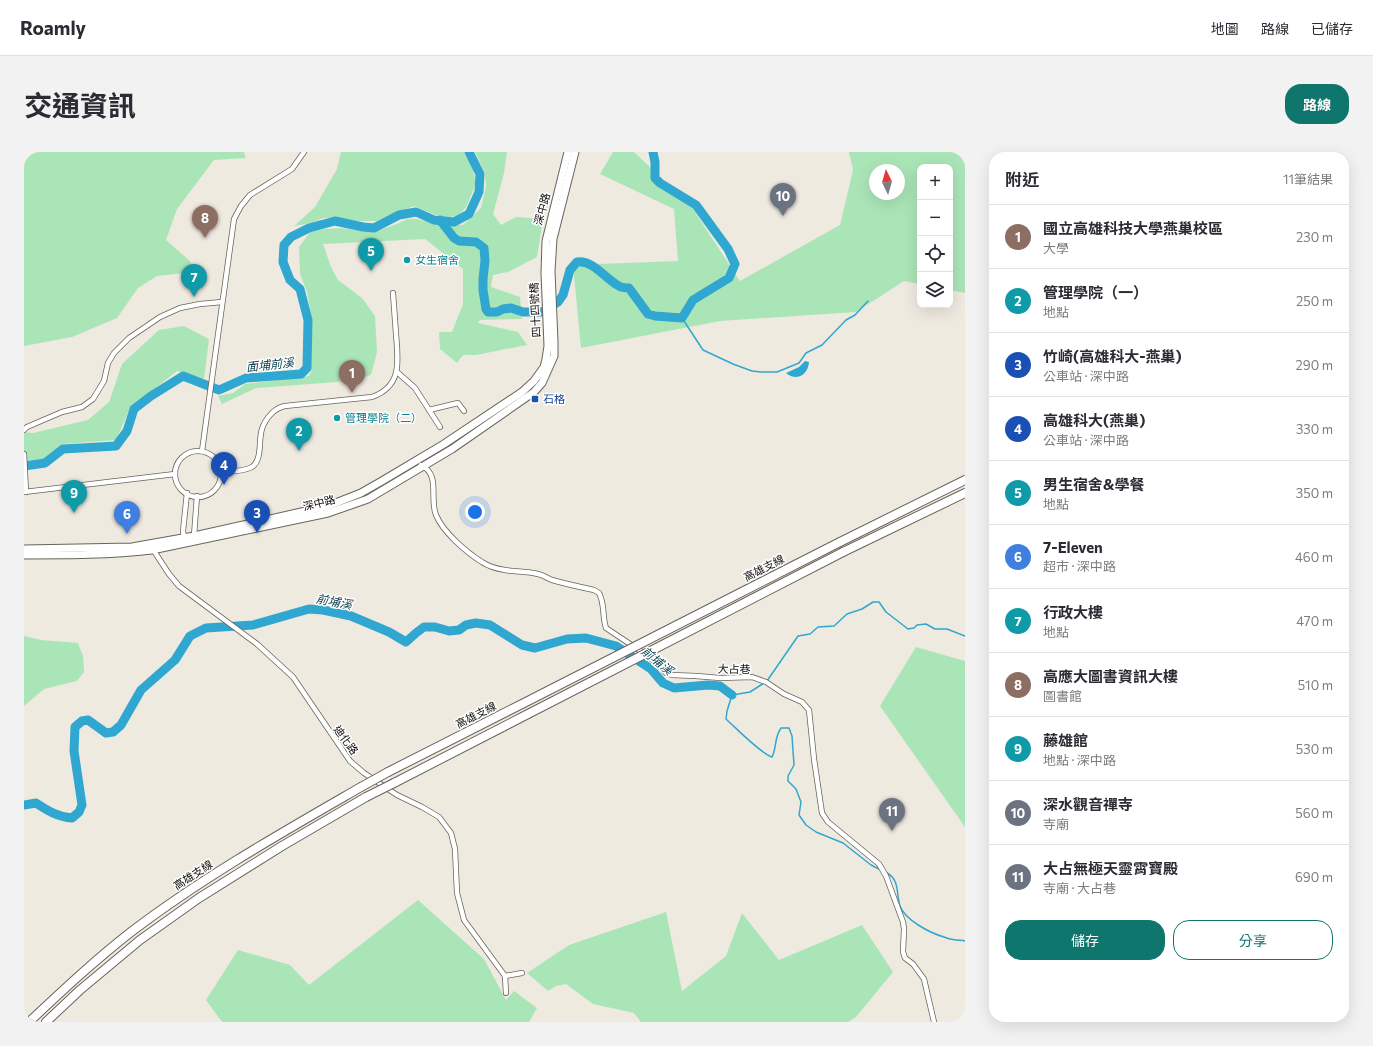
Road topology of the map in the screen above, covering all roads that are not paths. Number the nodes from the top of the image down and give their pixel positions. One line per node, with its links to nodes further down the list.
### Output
1 (304, 152): 6 (street)
2 (568, 152): 4 (main road, 深中路)
3 (575, 152): 4 (main road, 深中路)
4 (548, 272): 7 (main road, 四十四號橋)
5 (393, 293): 8 (street)
6 (222, 302): 12 (street); 13 (street)
7 (551, 344): 15 (main road, 深中路); 16 (main road, 深中路)
8 (397, 372): 9 (street); 17 (street)
9 (429, 410): 10 (street); 11 (street)
10 (464, 411)
11 (440, 427)
12 (24, 430)
13 (202, 451): 17 (street); 18 (street)
14 (24, 454): 20 (street)
15 (414, 462): 16 (street); 24 (main road, 深中路)
16 (426, 468): 25 (main road, 深中路); 34 (street, 大占巷)
17 (221, 472): 23 (street)
18 (175, 474): 20 (street); 21 (street)
19 (965, 480): 32 (highway, 高雄支線, bridge)
20 (25, 492)
21 (187, 493): 23 (street); 25 (street)
22 (965, 493): 33 (highway, 高雄支線, bridge)
23 (197, 496): 24 (street)
24 (194, 536): 25 (main road, 深中路)
25 (186, 540): 26 (main road, 深中路)
26 (152, 547): 27 (main road, 深中路); 28 (main road, 深中路); 30 (street, 迪化路)
27 (24, 549)
28 (24, 555)
29 (522, 972): 30 (street)
30 (505, 976): 31 (street)
31 (506, 993)
32 (29, 1022)
33 (46, 1022)
34 (934, 1022)

